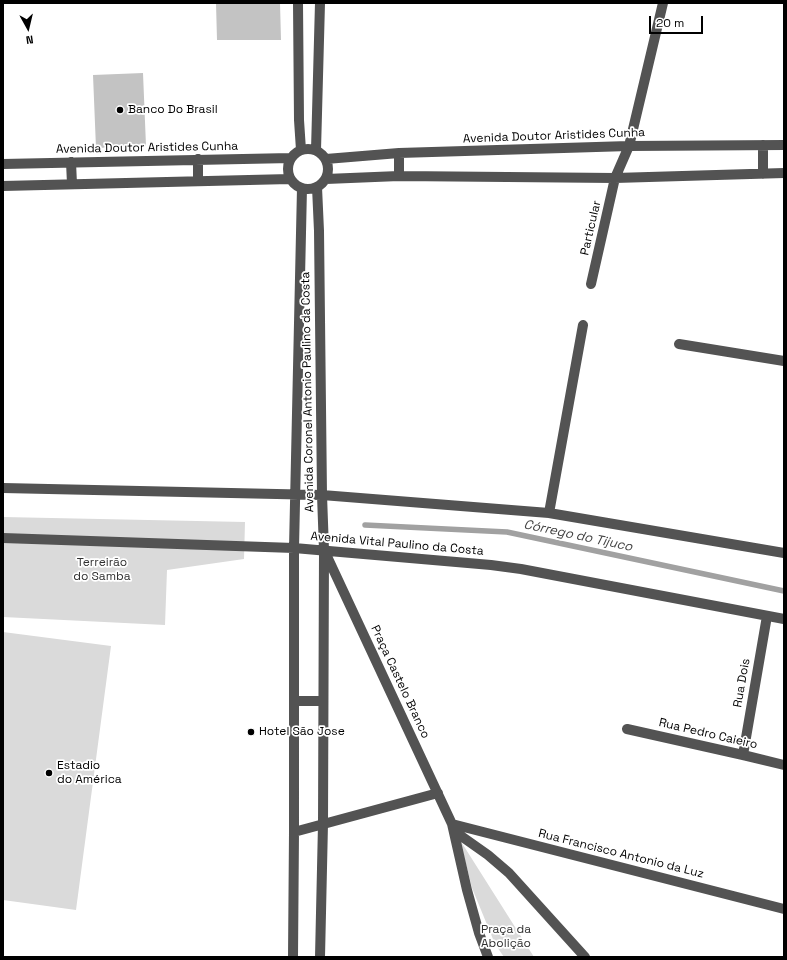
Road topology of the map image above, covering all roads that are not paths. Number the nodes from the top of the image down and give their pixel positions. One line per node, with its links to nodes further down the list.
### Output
1 (298, 3): 7 (street)
2 (320, 3): 8 (street)
3 (663, 3): 6 (street, Particular)
4 (763, 145): 5 (street, Avenida Doutor Aristides Cunha); 6 (street, Avenida Doutor Aristides Cunha); 16 (street)
5 (784, 145)
6 (629, 146): 9 (street, Avenida Doutor Aristides Cunha); 18 (street, Particular)
7 (301, 150): 8 (street); 10 (street)
8 (316, 150): 11 (street)
9 (399, 153): 11 (street, Avenida Doutor Aristides Cunha); 17 (street)
10 (291, 158): 12 (street, Avenida Doutor Aristides Cunha); 19 (street)
11 (326, 159): 20 (street)
12 (198, 160): 13 (street, Avenida Doutor Aristides Cunha); 21 (street)
13 (70, 162): 14 (street, Avenida Doutor Aristides Cunha); 22 (street)
14 (3, 164)
15 (784, 173): 16 (street)
16 (764, 174): 18 (street)
17 (399, 176): 18 (street); 20 (street)
18 (615, 178): 26 (street, Particular)
19 (290, 179): 21 (street); 25 (street)
20 (326, 179): 24 (street)
21 (198, 181): 22 (street)
22 (72, 184): 23 (street)
23 (3, 186)
24 (317, 187): 25 (street); 32 (street, Avenida Coronel Antonio Paulino da Costa)
25 (302, 188): 31 (street, Avenida Coronel Antonio Paulino da Costa)
26 (592, 284)
27 (583, 325): 33 (street)
28 (679, 344): 29 (street)
29 (784, 361)
30 (3, 488): 31 (street)
31 (295, 495): 32 (street); 35 (street, Avenida Coronel Antonio Paulino da Costa)
32 (322, 495): 33 (street); 36 (street, Avenida Coronel Antonio Paulino da Costa)
33 (549, 513): 37 (street)
34 (3, 538): 35 (street, Avenida Vital Paulino da Costa)
35 (294, 548): 36 (street, Avenida Vital Paulino da Costa); 40 (street, Avenida Coronel Antonio Paulino da Costa)
36 (324, 550): 38 (street, Avenida Vital Paulino da Costa); 41 (street, Avenida Coronel Antonio Paulino da Costa); 45 (street, Praça Castelo Branco)
37 (784, 553)
38 (767, 616): 39 (street, Avenida Vital Paulino da Costa); 43 (street, Rua Dois)
39 (784, 619)
40 (294, 701): 41 (street); 48 (street, Avenida Coronel Antonio Paulino da Costa)
41 (322, 701): 46 (street, Avenida Coronel Antonio Paulino da Costa)
42 (627, 729): 43 (street, Rua Pedro Caieiro)
43 (743, 755): 44 (street, Rua Pedro Caieiro)
44 (784, 765)
45 (438, 793): 46 (street); 47 (street, Praça Castelo Branco)
46 (323, 824): 48 (street); 51 (street, Avenida Coronel Antonio Paulino da Costa)
47 (453, 828): 49 (street, Rua Francisco Antonio da Luz); 52 (street, Praça Castelo Branco); 53 (street)
48 (294, 832): 50 (street, Avenida Coronel Antonio Paulino da Costa)
49 (784, 909)
50 (293, 957)
51 (320, 957)
52 (488, 957)
53 (585, 957)

